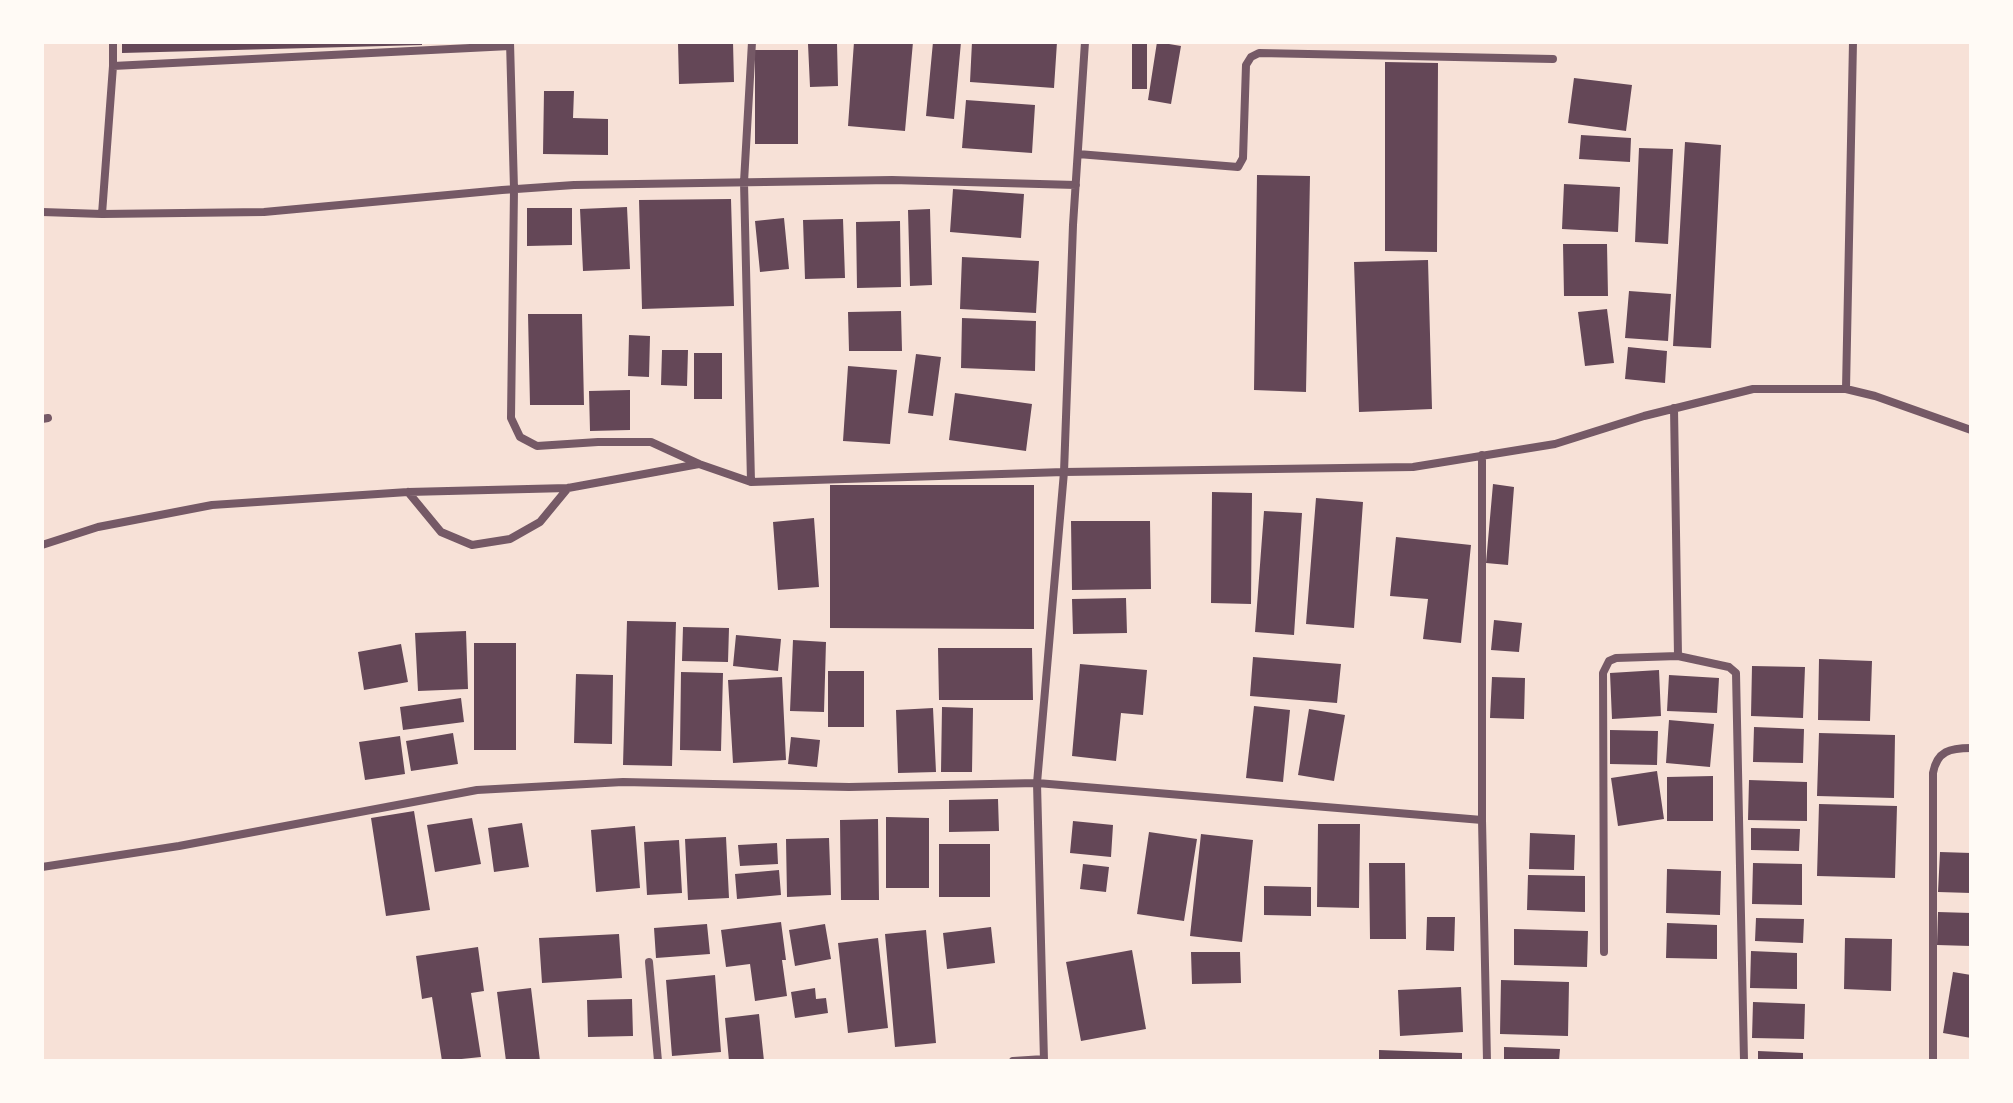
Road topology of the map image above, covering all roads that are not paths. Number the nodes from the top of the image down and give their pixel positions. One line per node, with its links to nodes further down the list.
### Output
1 (113, 42): 7 (street)
2 (752, 42): 9 (street)
3 (1085, 42): 8 (street)
4 (1853, 42): 14 (street)
5 (510, 44): 7 (street); 11 (street)
6 (1553, 59): 8 (street)
7 (113, 66): 13 (street)
8 (1078, 154): 10 (street)
9 (744, 182): 10 (street); 11 (street); 20 (street)
10 (1076, 185): 19 (street)
11 (514, 189): 13 (street); 18 (street)
12 (42, 212): 13 (street)
13 (102, 214)
14 (1846, 389): 15 (street); 16 (street)
15 (1674, 408): 17 (street); 24 (street)
16 (1971, 430)
17 (1482, 455): 19 (street); 27 (street)
18 (699, 464): 20 (street); 21 (street)
19 (1064, 472): 20 (street); 26 (street)
20 (751, 482)
21 (568, 488): 22 (street); 22 (street)
22 (408, 492): 23 (street)
23 (42, 545)
24 (1678, 656): 29 (street); 35 (street)
25 (1971, 748): 36 (street)
26 (1037, 783): 27 (street); 28 (street); 31 (street)
27 (1482, 820): 34 (street)
28 (42, 867)
29 (1604, 952)
30 (649, 962): 32 (street)
31 (1044, 1060): 33 (street)
32 (658, 1061)
33 (1013, 1061)
34 (1487, 1061)
35 (1744, 1061)
36 (1933, 1061)

